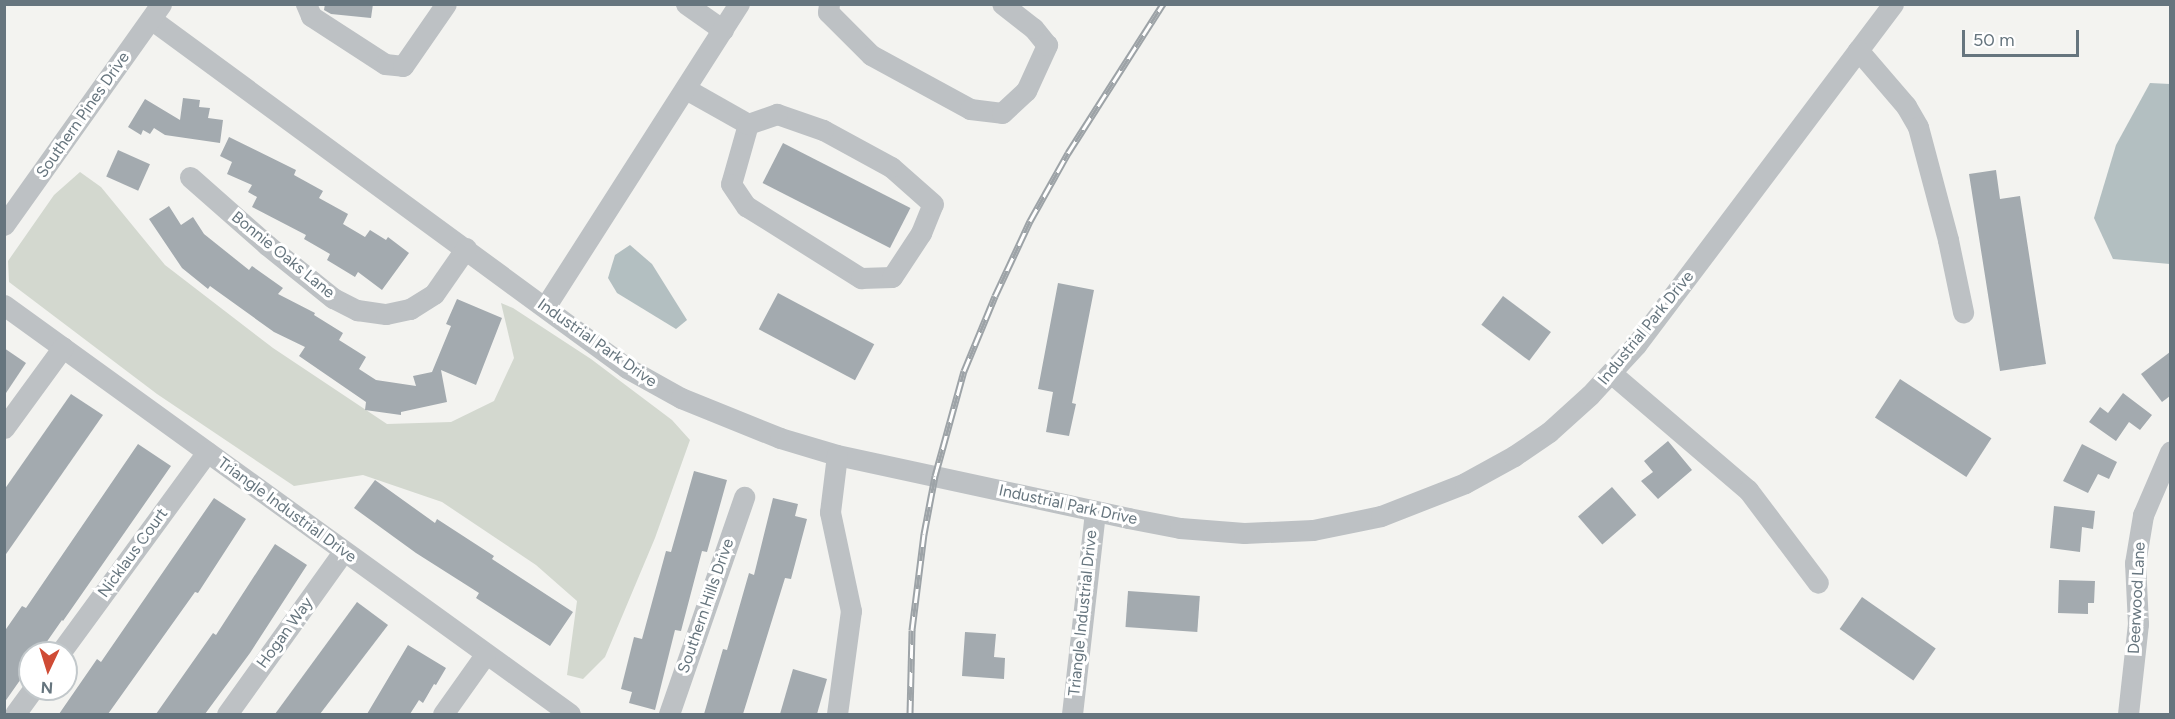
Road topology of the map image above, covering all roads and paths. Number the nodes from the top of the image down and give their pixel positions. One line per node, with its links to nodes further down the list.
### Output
1 (306, 4): 2 (street)
2 (446, 4)
3 (686, 4): 9 (street)
4 (739, 4): 9 (street)
5 (829, 4): 6 (street)
6 (1002, 4)
7 (1893, 4): 10 (street, Industrial Park Drive)
8 (156, 12): 14 (street, Southern Pines Drive); 15 (street, Industrial Park Drive)
9 (723, 30): 11 (street)
10 (1858, 50): 18 (street); 20 (street, Industrial Park Drive)
11 (686, 89): 12 (street); 17 (street)
12 (748, 124): 12 (street)
13 (190, 177): 15 (street, Bonnie Oaks Lane)
14 (4, 225)
15 (466, 248): 17 (street, Industrial Park Drive)
16 (4, 305): 19 (street, Triangle Industrial Drive)
17 (545, 307): 24 (street, Industrial Park Drive)
18 (1963, 312)
19 (63, 347): 21 (street); 22 (street, Triangle Industrial Drive)
20 (1611, 373): 26 (street, Industrial Park Drive); 28 (street)
21 (4, 428)
22 (207, 452): 27 (street, Triangle Industrial Drive); 29 (street, Nicklaus Court)
23 (2170, 452): 39 (street, Deerwood Lane)
24 (837, 454): 26 (street, Industrial Park Drive); 37 (street)
25 (744, 497): 36 (street, Southern Hills Drive)
26 (1095, 511): 38 (street, Triangle Industrial Drive)
27 (343, 552): 30 (street, Triangle Industrial Drive); 33 (street, Hogan Way)
28 (1818, 583)
29 (69, 641)
30 (485, 655): 34 (street); 35 (street, Triangle Industrial Drive)
31 (24, 701): 32 (street)
32 (15, 714)
33 (227, 714)
34 (443, 714)
35 (570, 714)
36 (669, 714)
37 (837, 714)
38 (1072, 714)
39 (2128, 714)

